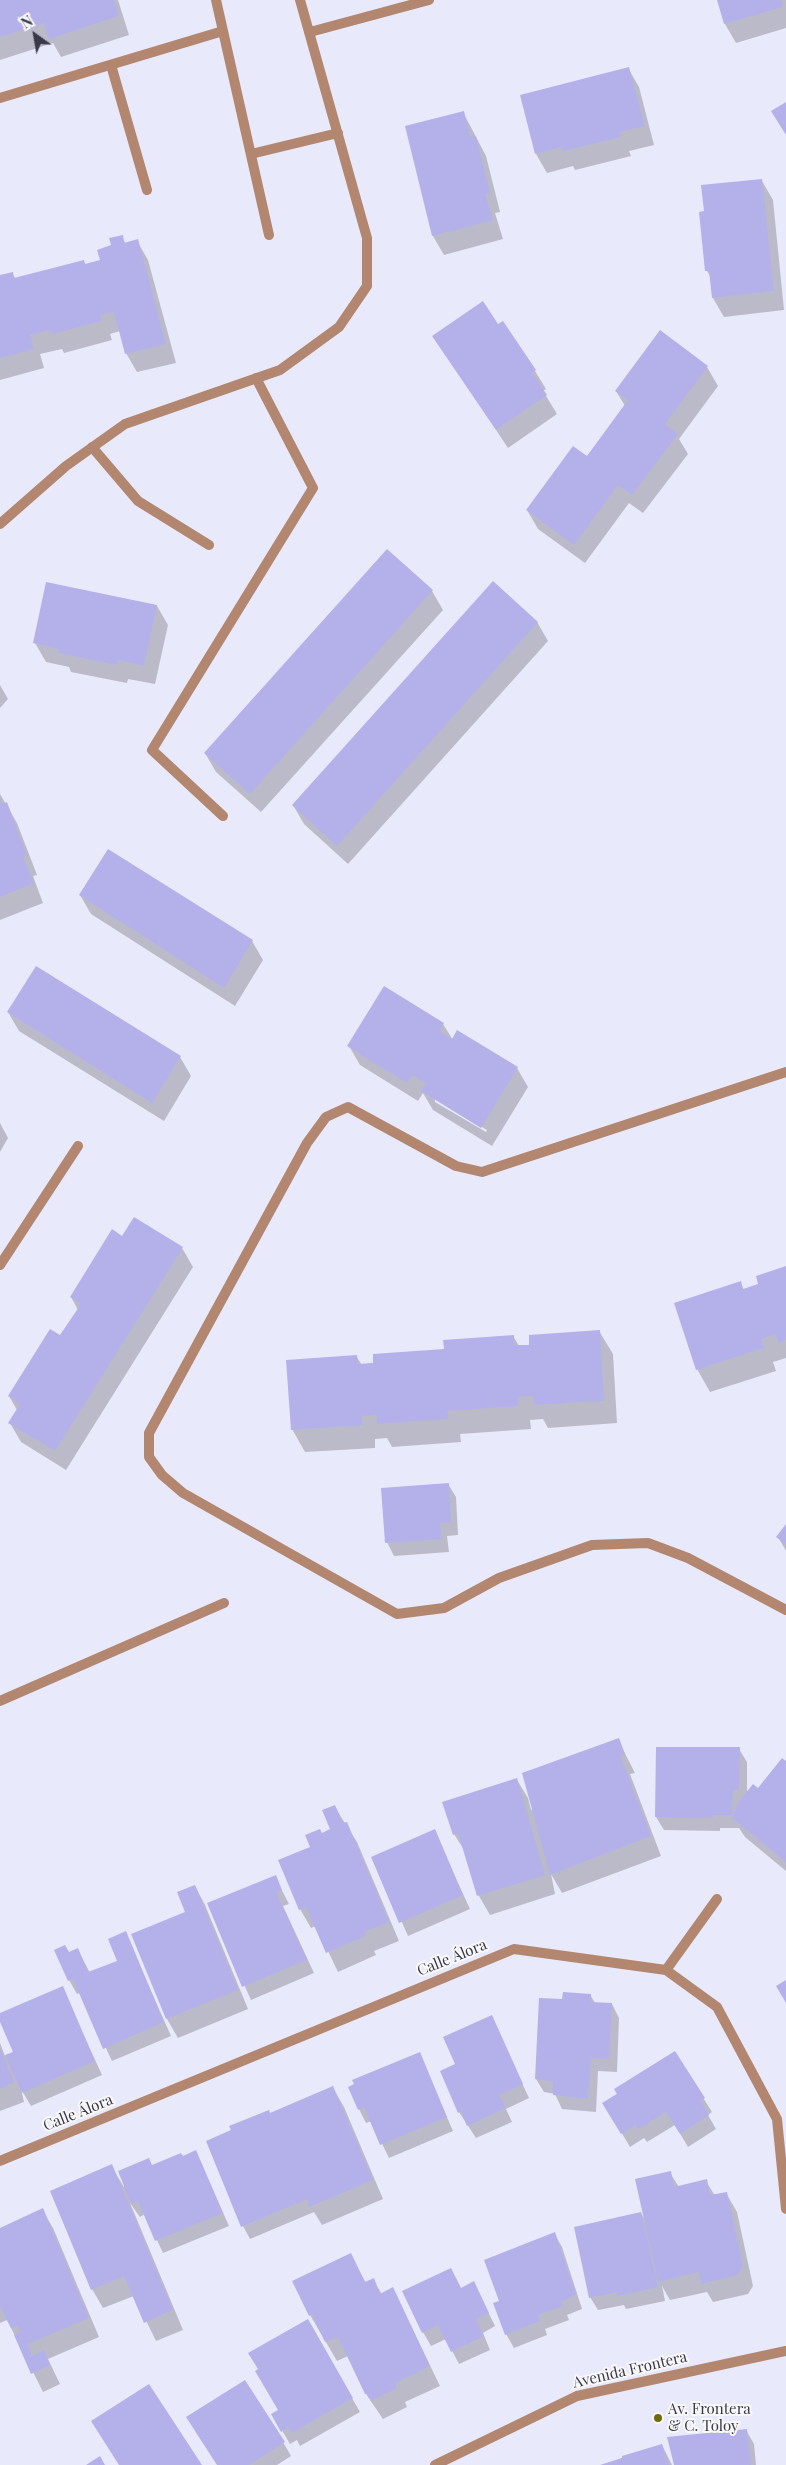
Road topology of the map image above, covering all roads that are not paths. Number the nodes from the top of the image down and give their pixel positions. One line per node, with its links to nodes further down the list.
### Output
1 (216, 0): 4 (street)
2 (300, 0): 5 (street)
3 (429, 0): 5 (street)
4 (223, 32): 6 (street); 9 (street)
5 (310, 32): 8 (street)
6 (110, 66): 7 (street); 10 (street)
7 (0, 98)
8 (338, 133): 9 (street); 12 (street)
9 (251, 154): 11 (street)
10 (147, 190)
11 (269, 235)
12 (256, 378): 13 (street); 16 (street)
13 (92, 447): 14 (street); 15 (street)
14 (0, 524)
15 (209, 546)
16 (223, 816)
17 (786, 1072): 21 (street)
18 (78, 1146): 19 (street)
19 (0, 1265)
20 (224, 1603): 22 (street)
21 (786, 1610)
22 (0, 1701)
23 (717, 1899): 24 (street)
24 (666, 1970): 25 (street, Calle Álora); 26 (street, Calle Álora)
25 (0, 2161)
26 (786, 2209)
27 (786, 2351): 28 (street, Avenida Frontera)
28 (435, 2465)

